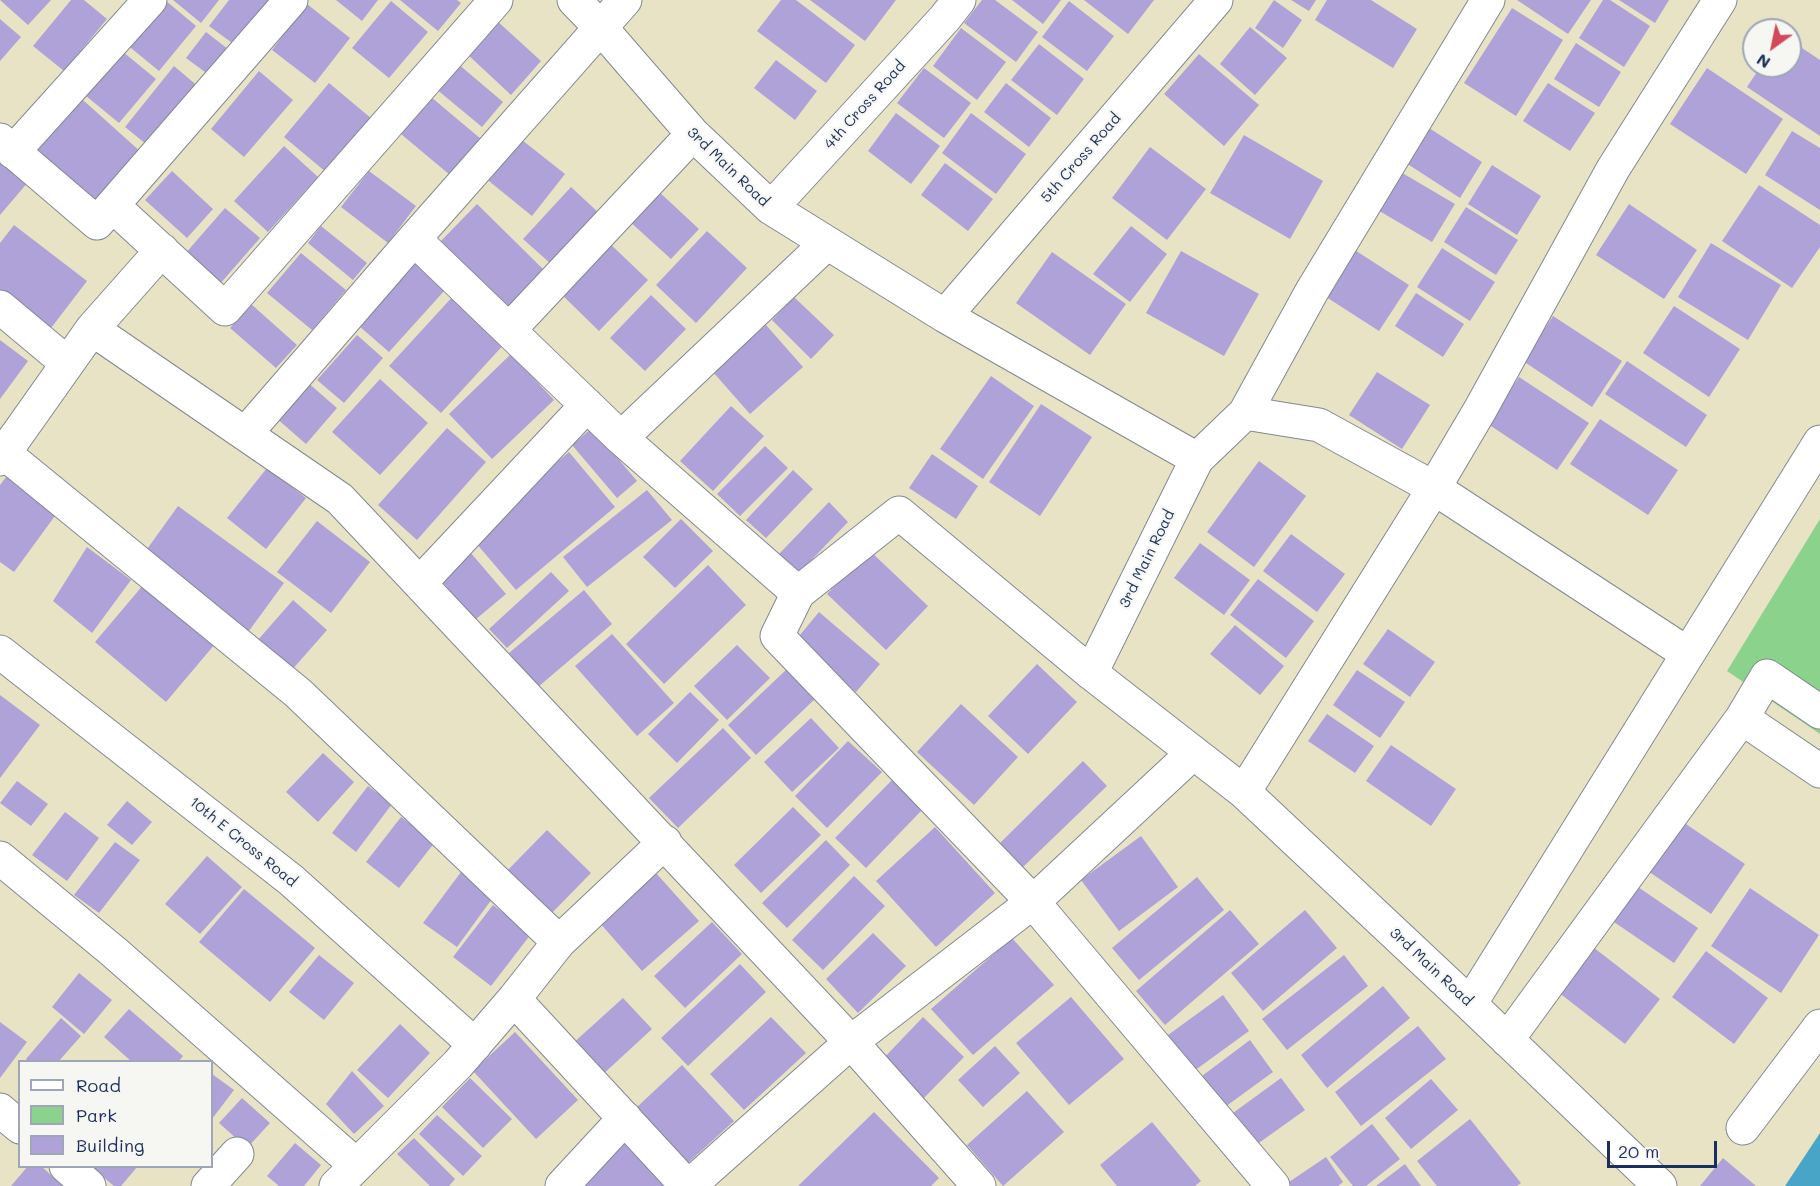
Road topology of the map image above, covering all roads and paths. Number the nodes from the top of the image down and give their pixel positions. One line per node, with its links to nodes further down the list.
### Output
1 (150, 0): 12 (street)
2 (291, 0): 13 (street)
3 (496, 0): 17 (street)
4 (574, 0): 10 (street, 3rd Main Road)
5 (625, 0): 10 (street)
6 (958, 0): 14 (street, 4th Cross Road)
7 (1216, 0): 19 (street, 5th Cross Road)
8 (1488, 0): 24 (street)
9 (1720, 0): 30 (street)
10 (601, 28): 11 (street, 3rd Main Road); 15 (street)
11 (693, 134): 14 (street, 3rd Main Road); 21 (street)
12 (6, 146): 13 (street)
13 (113, 206): 17 (street)
14 (771, 208): 16 (street, 3rd Main Road)
15 (414, 239): 21 (street); 25 (street)
16 (827, 243): 19 (street, 3rd Main Road); 26 (street)
17 (162, 250): 20 (street)
18 (0, 308): 22 (street)
19 (945, 316): 29 (street, 3rd Main Road)
20 (92, 328): 22 (street); 25 (street)
21 (509, 330): 23 (street)
22 (68, 363): 28 (street)
23 (587, 405): 26 (street); 31 (street)
24 (1245, 413): 29 (street); 30 (street)
25 (246, 433): 31 (street)
26 (621, 438): 32 (street)
27 (1820, 442): 34 (street)
28 (2, 456): 44 (street)
29 (1197, 459): 35 (street, 3rd Main Road)
30 (1434, 488): 34 (street); 40 (street)
31 (420, 584): 41 (street)
32 (798, 593): 35 (street); 43 (street)
33 (0, 652): 50 (street, 10th E Cross Road)
34 (1688, 654): 46 (street)
35 (1091, 673): 38 (street, 3rd Main Road)
36 (1820, 712): 37 (street)
37 (1742, 718): 39 (street); 48 (street)
38 (1193, 753): 40 (street, 3rd Main Road); 43 (street)
39 (1820, 771)
40 (1244, 792): 46 (street, 3rd Main Road)
41 (665, 843): 44 (street); 49 (street)
42 (0, 858): 57 (street)
43 (1033, 902): 49 (street); 63 (street)
44 (559, 942): 45 (street)
45 (514, 999): 50 (street); 52 (street)
46 (1470, 1004): 48 (street, 3rd Main Road)
47 (1820, 1026): 54 (street)
48 (1507, 1040): 64 (street, 3rd Main Road)
49 (851, 1042): 61 (street); 62 (street)
50 (475, 1045): 57 (street)
51 (0, 1110): 53 (street)
52 (625, 1118): 60 (street); 61 (street)
53 (18, 1125)
54 (1743, 1128)
55 (237, 1154): 59 (street)
56 (67, 1168): 58 (street)
57 (346, 1175)
58 (89, 1186)
59 (208, 1186)
60 (562, 1186)
61 (688, 1186)
62 (979, 1186)
63 (1273, 1186)
64 (1660, 1186)

